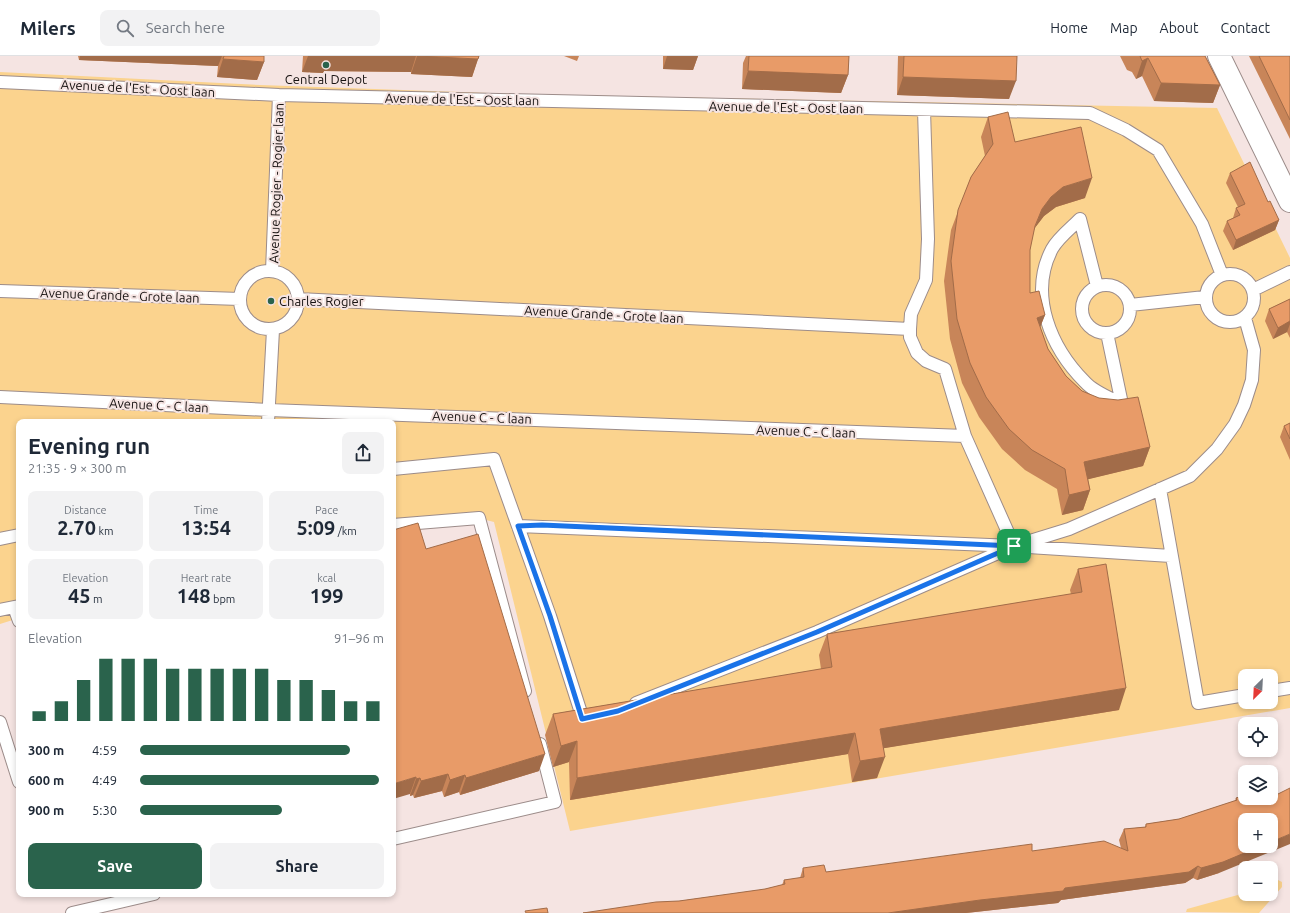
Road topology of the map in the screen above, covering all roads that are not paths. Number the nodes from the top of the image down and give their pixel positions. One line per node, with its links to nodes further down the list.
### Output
1 (1219, 56): 5 (street)
2 (0, 82): 3 (lane, Avenue de l'Est - Oost laan)
3 (279, 95): 4 (lane, Avenue de l'Est - Oost laan); 6 (lane, Avenue Rogier - Rogier laan)
4 (924, 110): 8 (lane, Avenue de l'Est - Oost laan); 17 (lane)
5 (1289, 196)
6 (272, 271): 13 (lane); 14 (lane)
7 (1290, 272): 10 (lane)
8 (1222, 275): 10 (lane); 12 (lane)
9 (1097, 286): 15 (lane); 19 (lane); 19 (lane)
10 (1253, 290): 16 (lane)
11 (0, 292): 13 (lane, Avenue Grande - Grote laan)
12 (1205, 297): 15 (lane); 16 (lane)
13 (240, 299): 18 (lane)
14 (298, 299): 17 (lane, Avenue Grande - Grote laan); 18 (lane)
15 (1130, 306): 19 (lane)
16 (1245, 318): 26 (lane)
17 (910, 329): 24 (lane)
18 (273, 330): 21 (lane)
19 (1106, 333)
20 (0, 397): 21 (lane, Avenue C - C laan)
21 (268, 416): 22 (lane, Avenue C - C laan)
22 (373, 419)
23 (396, 420): 24 (lane, Avenue C - C laan)
24 (965, 436): 31 (lane)
25 (396, 469): 28 (lane)
26 (1160, 489): 31 (lane); 32 (lane)
27 (396, 525): 38 (lane)
28 (518, 526): 31 (lane); 40 (lane)
29 (16, 536): 30 (lane)
30 (0, 539)
31 (1014, 546): 32 (lane); 39 (lane)
32 (1171, 556): 37 (lane)
33 (16, 606): 34 (lane)
34 (0, 610)
35 (1290, 688): 36 (lane)
36 (1278, 690)
37 (1238, 697)
38 (528, 702)
39 (625, 708)
40 (597, 716)
41 (0, 722): 43 (lane)
42 (537, 733): 44 (lane)
43 (16, 773)
44 (396, 838)
45 (141, 897): 46 (lane)
46 (72, 913)

